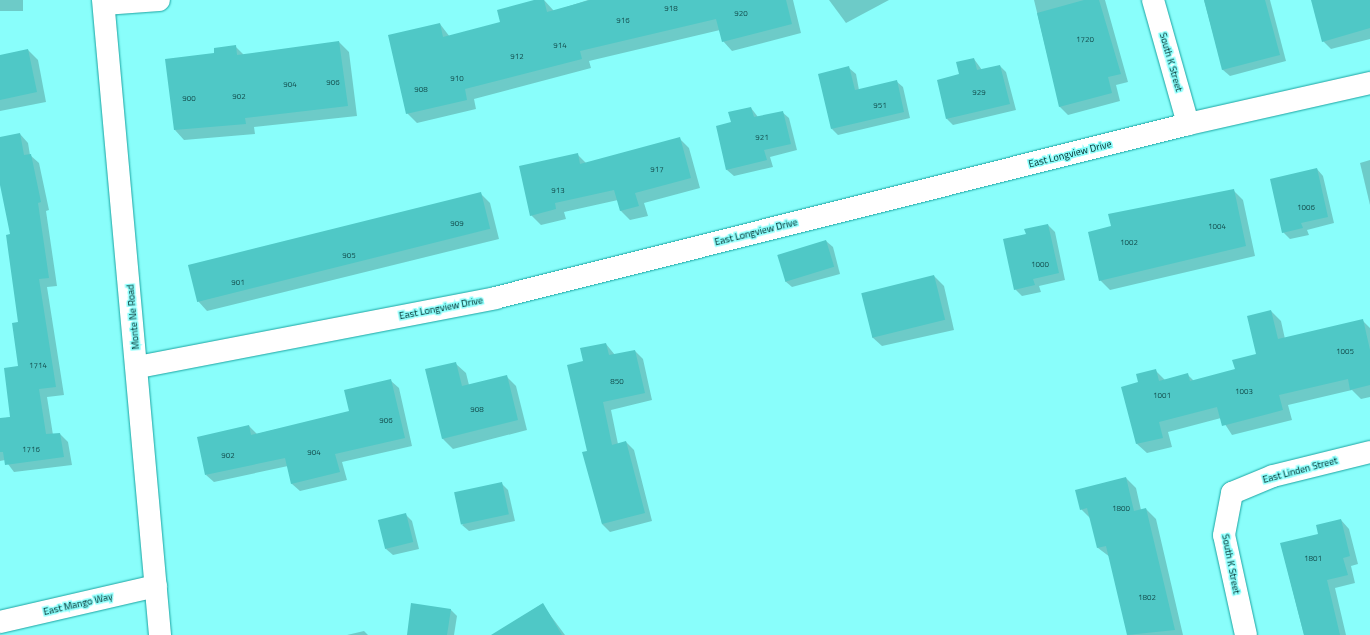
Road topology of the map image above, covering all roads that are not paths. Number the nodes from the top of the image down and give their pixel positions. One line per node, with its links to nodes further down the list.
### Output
1 (159, 0): 3 (street)
2 (1153, 0): 5 (street, South K Street)
3 (104, 2): 6 (street, Monte Ne Road)
4 (1370, 83): 5 (street, East Longview Drive)
5 (1188, 124): 6 (street, East Longview Drive)
6 (138, 367): 9 (street, Monte Ne Road)
7 (1370, 452): 8 (street, East Linden Street)
8 (1232, 493): 12 (street, South K Street)
9 (156, 586): 10 (street, East Mango Way); 11 (street, Monte Ne Road)
10 (0, 622)
11 (160, 635)
12 (1246, 635)

